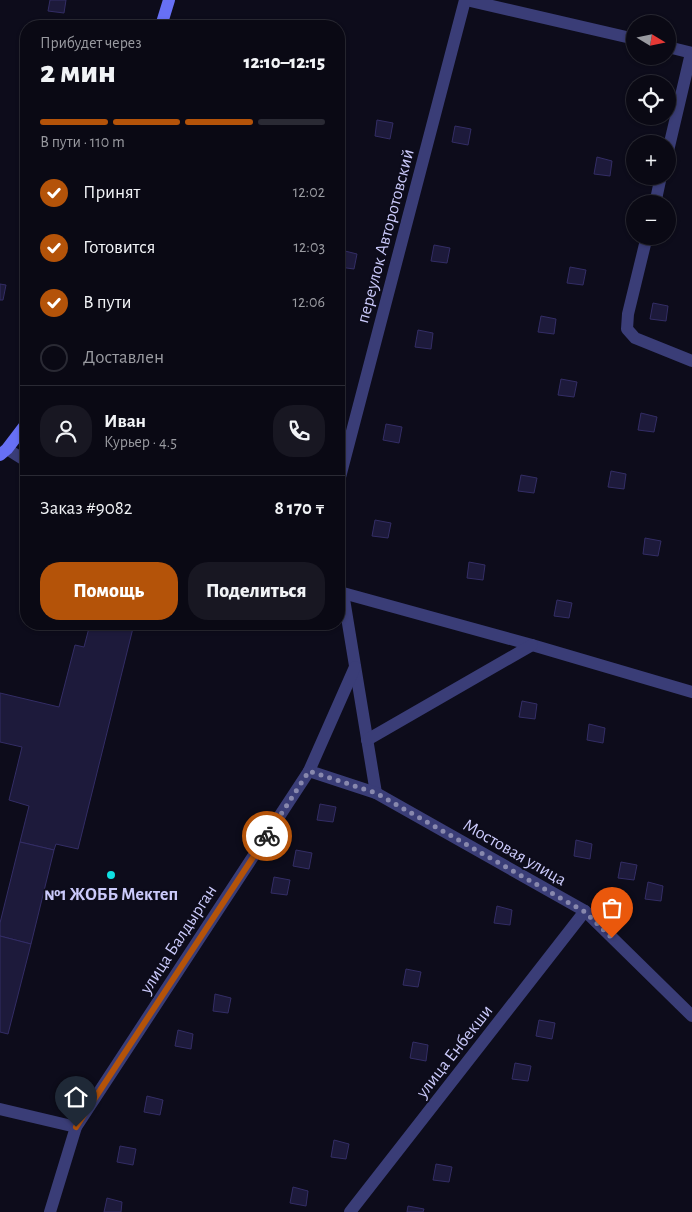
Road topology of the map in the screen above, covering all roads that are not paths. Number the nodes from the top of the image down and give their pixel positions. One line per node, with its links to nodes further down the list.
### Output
1 (168, 0): 3 (main road)
2 (466, 0): 4 (street); 12 (street, переулок Авторотовский)
3 (163, 20)
4 (626, 37)
5 (676, 49): 6 (street)
6 (692, 53): 7 (street)
7 (672, 135)
8 (645, 245): 9 (street)
9 (692, 361)
10 (20, 431): 11 (main road)
11 (3, 452): 13 (street)
12 (345, 458)
13 (20, 459)
14 (345, 593): 16 (street)
15 (345, 613): 17 (street)
16 (532, 645): 18 (street); 19 (street)
17 (355, 667): 19 (street); 20 (street, улица Балдырган)
18 (692, 692)
19 (367, 740): 21 (street)
20 (309, 771): 21 (street, Мостовая улица); 25 (street, улица Балдырган)
21 (376, 793): 22 (street, Мостовая улица)
22 (585, 912): 23 (street, Мостовая улица); 27 (street, улица Енбекши)
23 (692, 1016)
24 (0, 1109): 25 (street)
25 (76, 1127): 26 (street, улица Балдырган)
26 (50, 1212)
27 (350, 1212)

